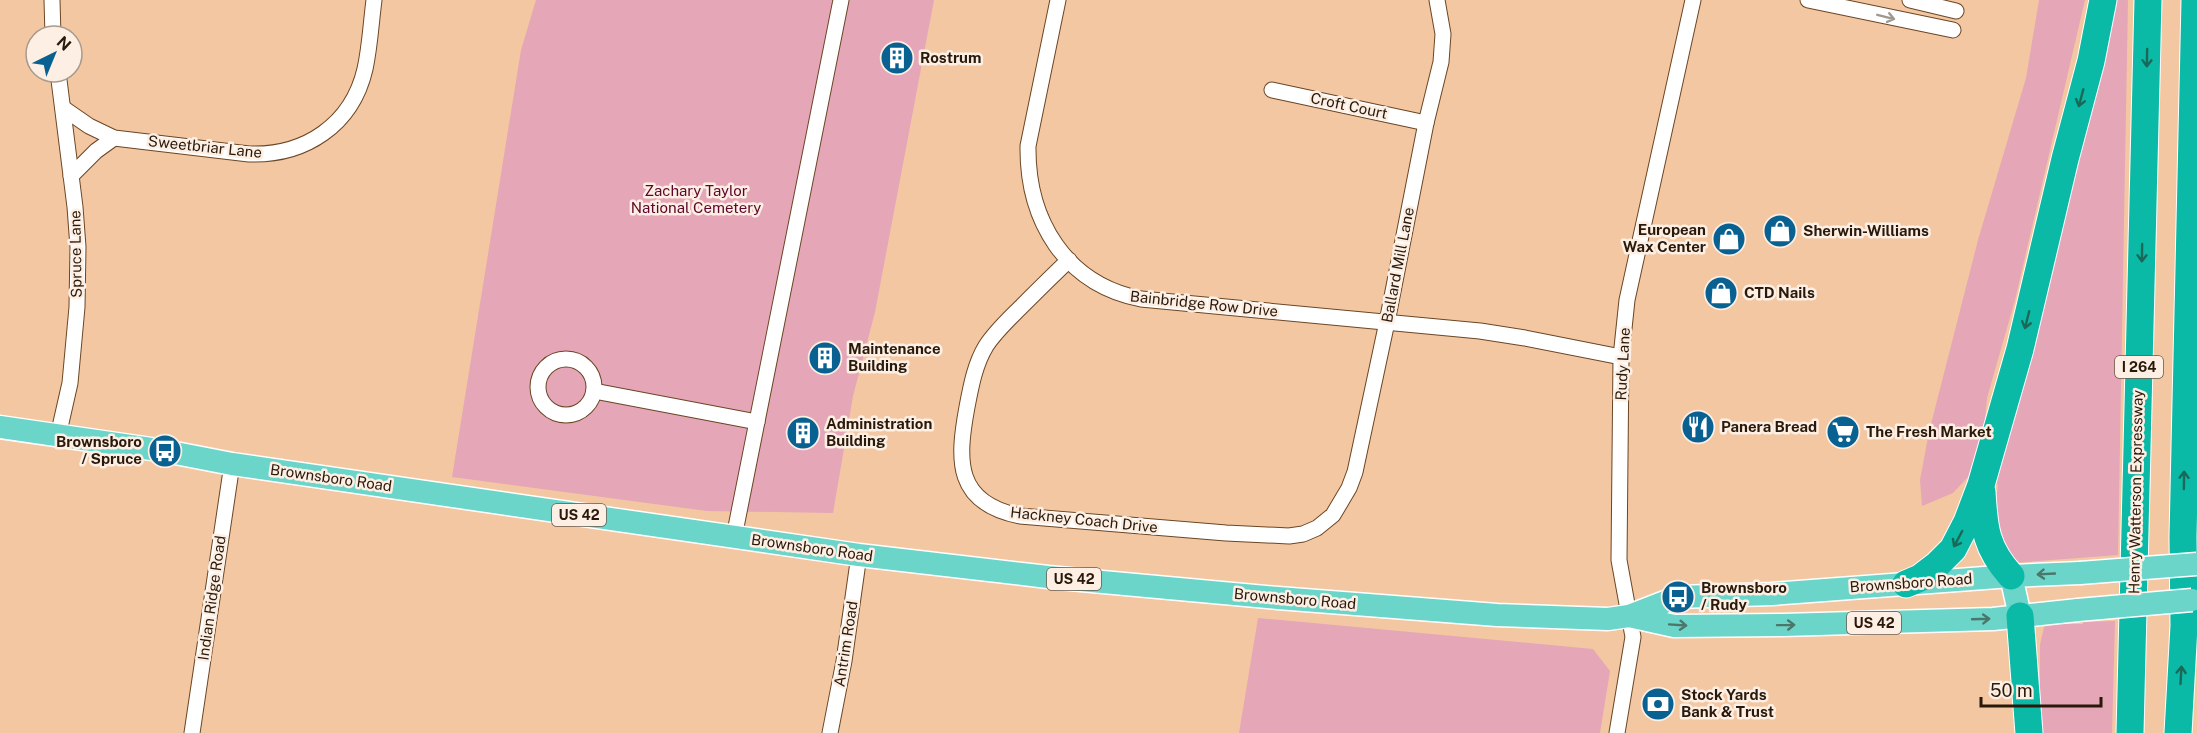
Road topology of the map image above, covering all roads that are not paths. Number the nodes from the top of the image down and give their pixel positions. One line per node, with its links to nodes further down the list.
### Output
1 (52, 0): 13 (street)
2 (374, 0): 19 (street, Sweetbriar Lane)
3 (840, 0): 25 (street)
4 (1058, 0): 21 (street, Bainbridge Row Drive)
5 (1437, 0): 18 (street, Ballard Mill Lane)
6 (1693, 0): 23 (street, Rudy Lane)
7 (1808, 0): 14 (street, one-way to 14)
8 (1910, 0): 12 (street)
9 (2103, 0): 29 (highway, one-way to 29)
10 (2148, 0): 43 (highway, Henry Watterson Expressway / I 264, one-way to 43)
11 (2195, 0): 44 (highway, one-way to 11)
12 (1956, 11)
13 (53, 24)
14 (1953, 30)
15 (60, 84): 17 (street, Spruce Lane)
16 (1272, 90): 18 (street, Croft Court)
17 (63, 108): 19 (street, Sweetbriar Lane); 20 (street, Spruce Lane)
18 (1426, 123): 22 (street, Ballard Mill Lane)
19 (114, 138): 20 (street)
20 (71, 177): 27 (street, Spruce Lane)
21 (1069, 260): 22 (street, Bainbridge Row Drive); 30 (street, Hackney Coach Drive)
22 (1387, 322): 23 (street, Bainbridge Row Drive); 30 (street, Ballard Mill Lane)
23 (1621, 357): 37 (street, Rudy Lane)
24 (594, 391): 25 (street)
25 (757, 422): 31 (street)
26 (0, 427): 27 (main road, Brownsboro Road / US 42)
27 (58, 436): 28 (main road, Brownsboro Road / US 42)
28 (232, 464): 31 (main road, Brownsboro Road / US 42); 39 (street, Indian Ridge Road)
29 (1981, 485): 34 (highway); 35 (highway, one-way to 35)
30 (1326, 522)
31 (734, 537): 32 (main road, Brownsboro Road / US 42)
32 (859, 555): 37 (main road, Brownsboro Road / US 42); 40 (street, Antrim Road)
33 (2197, 564): 34 (main road, Brownsboro Road / US 42, one-way to 34, bridge)
34 (2011, 576): 35 (main road, Brownsboro Road / US 42); 38 (main road)
35 (1906, 584): 37 (main road, Brownsboro Road / US 42)
36 (2197, 599): 38 (main road, Brownsboro Road / US 42, bridge)
37 (1629, 616): 38 (main road, Brownsboro Road / US 42, one-way to 38); 41 (street, Rudy Lane)
38 (2020, 616): 42 (highway)
39 (192, 733)
40 (830, 733)
41 (1617, 733)
42 (2029, 733)
43 (2130, 733)
44 (2178, 733)

